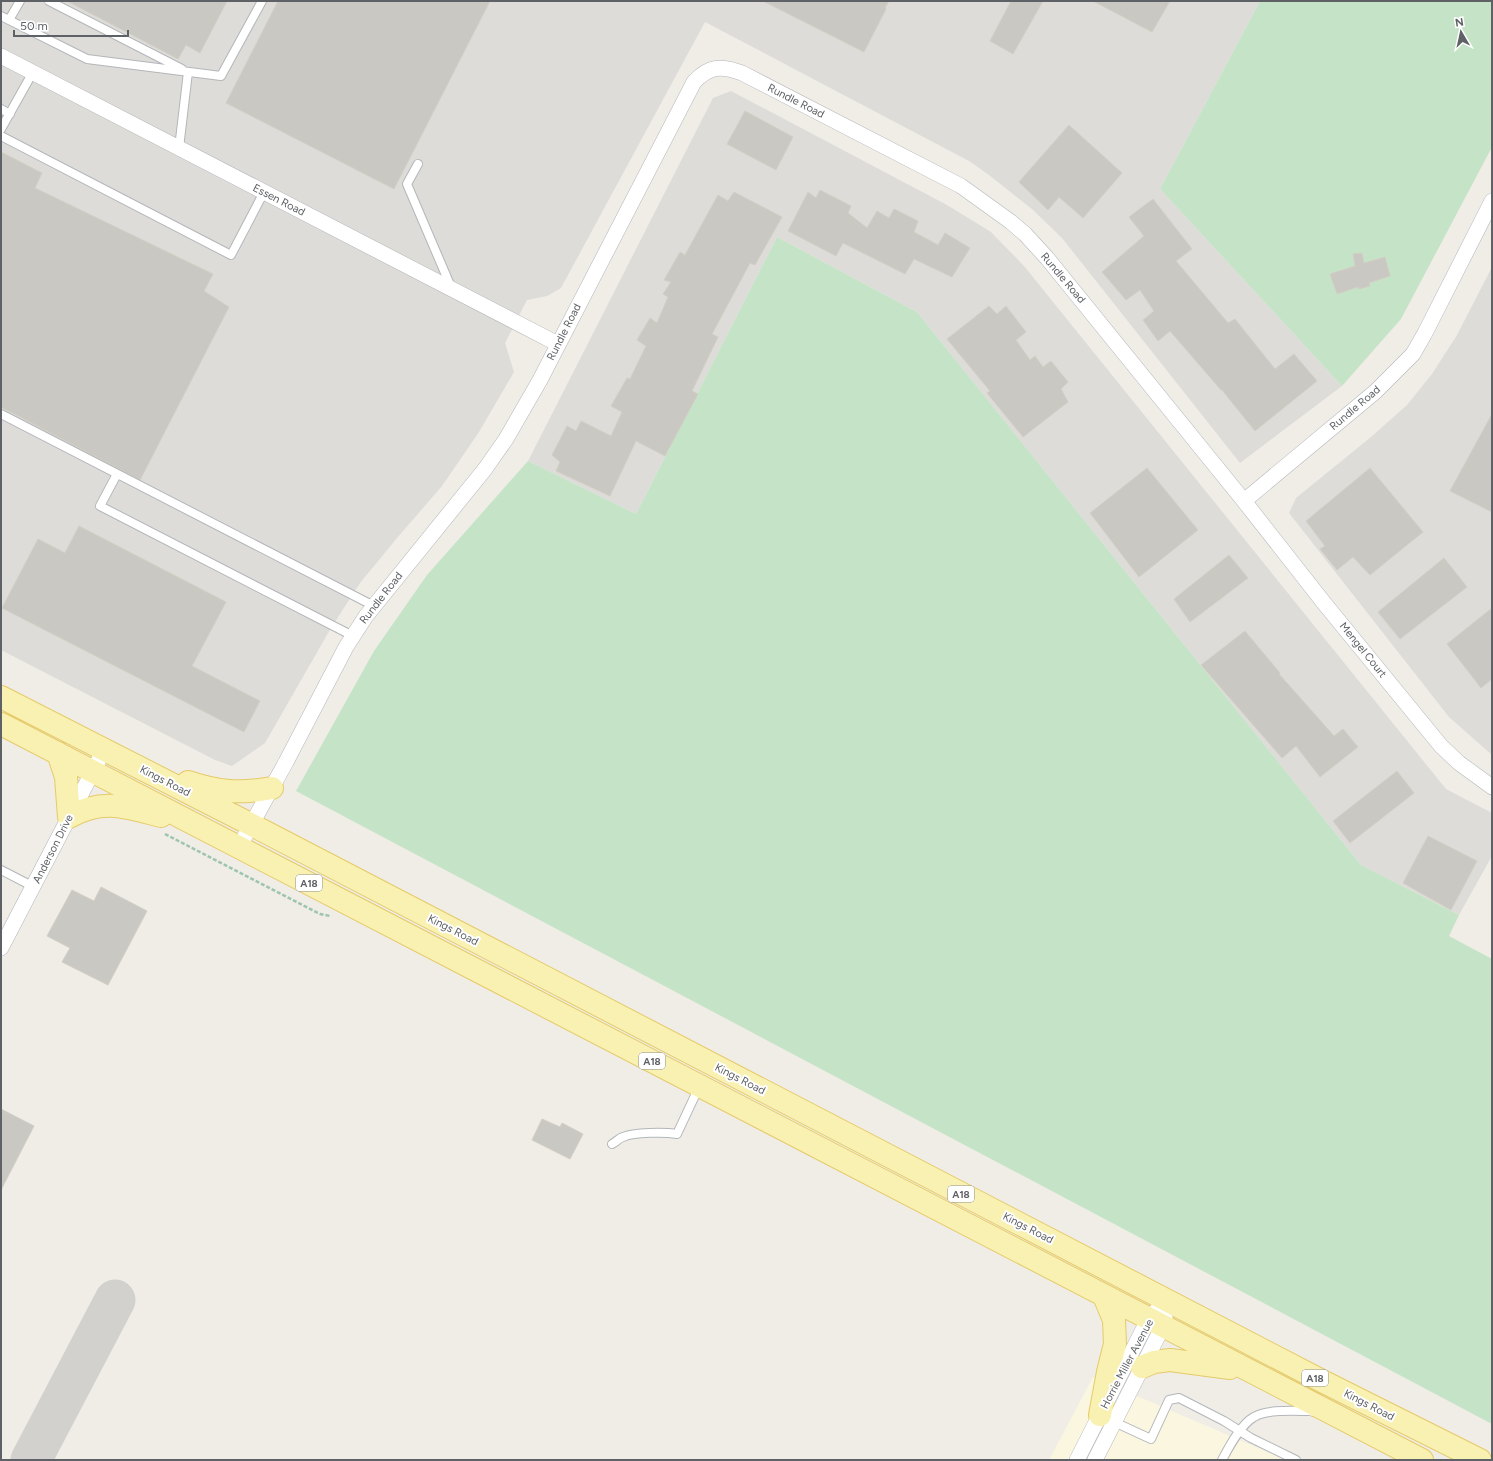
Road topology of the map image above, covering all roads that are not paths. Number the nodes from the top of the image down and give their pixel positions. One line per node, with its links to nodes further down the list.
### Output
1 (20, 1): 5 (lane)
2 (49, 1): 8 (lane)
3 (262, 1): 8 (lane)
4 (1, 16): 5 (lane)
5 (9, 20): 8 (lane)
6 (1, 56): 7 (street, Essen Road)
7 (33, 72): 10 (lane); 13 (street, Essen Road)
8 (188, 72): 13 (lane)
9 (1, 109): 10 (lane)
10 (10, 114): 11 (lane)
11 (1, 129)
12 (1, 136): 15 (lane)
13 (179, 148): 15 (street, Essen Road)
14 (418, 164): 17 (lane)
15 (264, 192): 17 (street, Essen Road)
16 (1492, 201): 21 (street, Rundle Road)
17 (451, 289): 18 (street, Essen Road)
18 (558, 344): 21 (street, Rundle Road); 22 (street, Rundle Road)
19 (1, 414): 20 (lane)
20 (116, 474): 22 (lane); 23 (lane)
21 (1244, 501): 31 (street, Mengel Court)
22 (374, 606): 23 (street, Rundle Road)
23 (353, 636): 30 (street, Rundle Road)
24 (1, 697): 26 (main road, Kings Road / A18)
25 (1, 724): 27 (main road, A18)
26 (104, 750): 28 (main road, Kings Road / A18); 29 (street, Anderson Drive)
27 (58, 753): 29 (main road, A18); 32 (main road)
28 (126, 761): 30 (main road); 33 (main road, Kings Road / A18)
29 (93, 771): 32 (street, Anderson Drive); 34 (main road, A18)
30 (272, 788): 33 (street, Rundle Road)
31 (1492, 788)
32 (69, 817): 34 (main road); 37 (street, Anderson Drive)
33 (252, 825): 35 (street, Rundle Road); 42 (main road, Kings Road / A18)
34 (201, 827): 35 (main road, A18)
35 (239, 847): 39 (main road, A18)
36 (1, 870): 37 (lane)
37 (34, 887): 38 (street, Anderson Drive)
38 (1, 948)
39 (700, 1086): 40 (lane); 41 (main road, A18)
40 (612, 1144)
41 (1104, 1296): 43 (main road, A18); 47 (main road)
42 (1167, 1300): 43 (street, Horrie Miller Avenue); 54 (main road, Kings Road / A18)
43 (1156, 1322): 44 (street, Horrie Miller Avenue); 45 (main road, A18); 47 (street, Horrie Miller Avenue)
44 (1142, 1367): 45 (main road); 47 (street, Horrie Miller Avenue)
45 (1254, 1374): 46 (main road, A18)
46 (1340, 1418): 48 (lane); 53 (main road, A18)
47 (1107, 1419): 48 (lane); 49 (street, Horrie Miller Avenue); 50 (street, Horrie Miller Avenue)
48 (1240, 1431): 51 (lane); 52 (lane)
49 (1077, 1460)
50 (1095, 1460)
51 (1222, 1460)
52 (1296, 1460)
53 (1422, 1460)
54 (1480, 1460)

